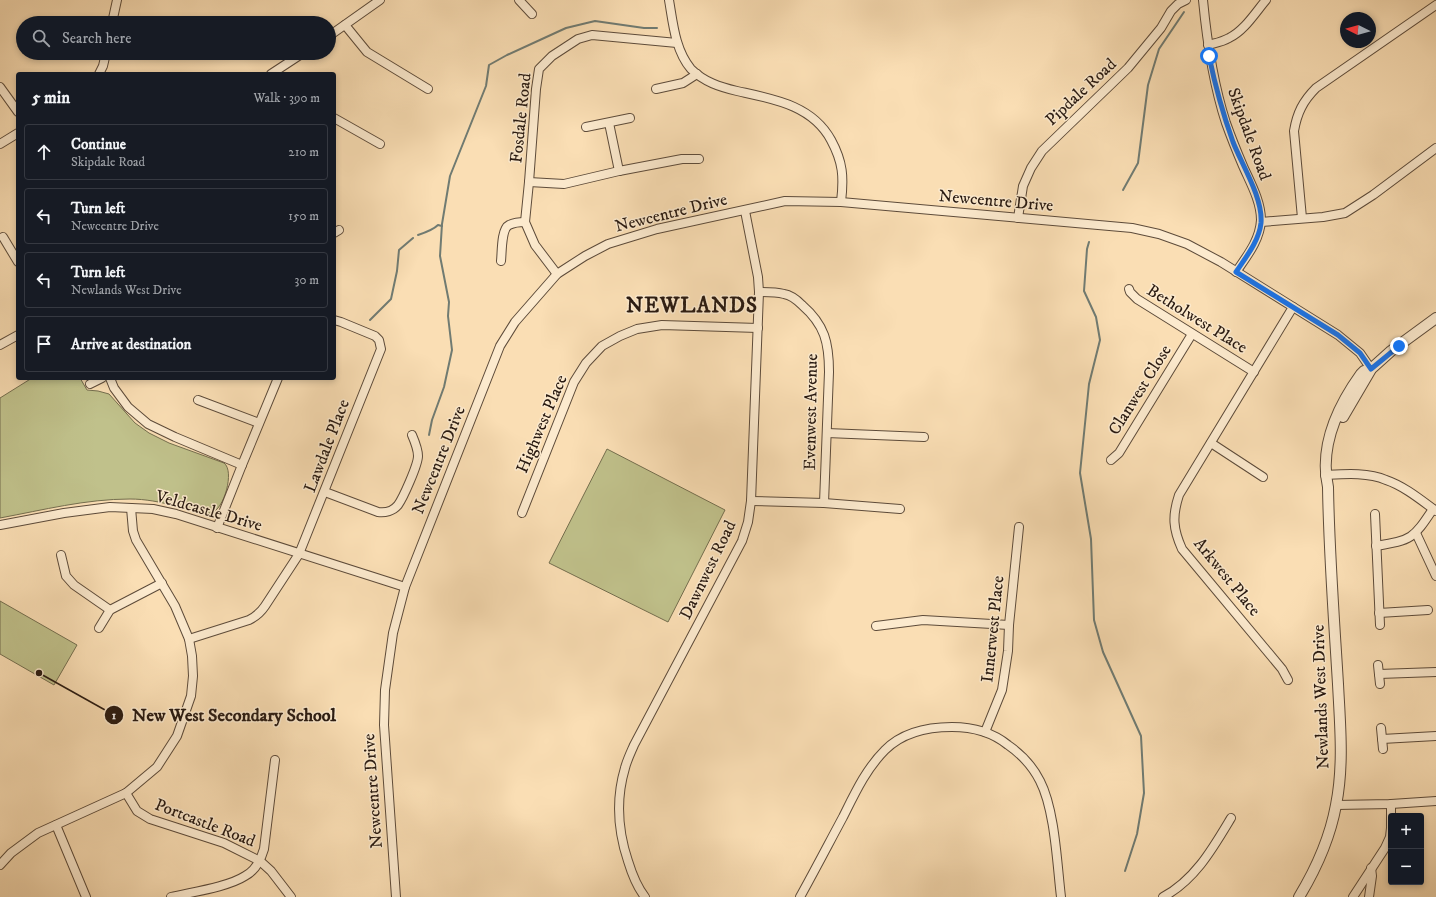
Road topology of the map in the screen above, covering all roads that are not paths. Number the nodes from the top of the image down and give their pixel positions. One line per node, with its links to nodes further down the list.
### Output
1 (117, 0): 10 (street)
2 (380, 0): 11 (street)
3 (519, 0): 9 (street)
4 (669, 0): 13 (street)
5 (1186, 0): 37 (street, Pipdale Road)
6 (1203, 0): 14 (street, Skipdale Road)
7 (1266, 0): 14 (street)
8 (1436, 5): 38 (street)
9 (532, 14)
10 (114, 16)
11 (346, 25): 12 (street); 21 (street)
12 (336, 31)
13 (677, 43): 19 (street); 34 (street, Fosdale Road)
14 (1208, 45): 40 (street, Skipdale Road)
15 (104, 60): 17 (street)
16 (294, 60): 18 (street)
17 (100, 72)
18 (277, 72)
19 (697, 74): 22 (street); 35 (street)
20 (0, 87): 23 (street)
21 (428, 89)
22 (656, 89)
23 (16, 109)
24 (630, 118): 26 (street)
25 (336, 119): 30 (street)
26 (609, 123): 27 (street); 33 (street)
27 (586, 127)
28 (16, 134): 29 (street)
29 (0, 144)
30 (380, 144)
31 (1436, 148): 38 (street)
32 (699, 159): 33 (street)
33 (619, 171): 34 (street)
34 (529, 182): 39 (street, Fosdale Road)
35 (841, 202): 36 (street, Newcentre Drive); 37 (street, Newcentre Drive)
36 (745, 211): 45 (street, Newcentre Drive); 47 (street, Dawnwest Road)
37 (1018, 218): 44 (street, Newcentre Drive)
38 (1302, 218): 40 (street)
39 (524, 222): 43 (street); 45 (street)
40 (1261, 222): 44 (street, Skipdale Road)
41 (3, 237): 42 (street)
42 (16, 259)
43 (501, 261)
44 (1236, 272): 48 (street, Newcentre Drive)
45 (557, 274): 88 (street, Newcentre Drive)
46 (1129, 288): 52 (street, Betholwest Place)
47 (759, 292): 51 (street, Dawnwest Road); 63 (street, Evenwest Avenue)
48 (1293, 307): 55 (street, Newcentre Drive); 56 (street, Arkwest Place)
49 (1436, 318): 55 (street, Newlands West Drive)
50 (336, 321): 71 (street, Lawdale Place)
51 (758, 328): 72 (street, Dawnwest Road); 77 (street, Highwest Place)
52 (1192, 334): 56 (street, Betholwest Place); 67 (street, Clanwest Close)
53 (16, 336): 54 (street)
54 (0, 344)
55 (1371, 369): 69 (street, Newlands West Drive)
56 (1254, 372): 66 (street, Arkwest Place)
57 (98, 380): 60 (street)
58 (111, 380): 68 (street)
59 (277, 380): 62 (street)
60 (90, 384)
61 (198, 400): 62 (street)
62 (259, 424): 68 (street)
63 (827, 433): 65 (street); 73 (street, Evenwest Avenue)
64 (412, 435): 71 (street)
65 (924, 437)
66 (1211, 443): 70 (street); 100 (street, Arkwest Place)
67 (1111, 460)
68 (242, 465): 81 (street)
69 (1328, 474): 76 (street); 111 (street, Newlands West Drive)
70 (1263, 477)
71 (325, 492): 84 (street, Lawdale Place)
72 (751, 502): 73 (street); 123 (street, Dawnwest Road)
73 (824, 504): 75 (street)
74 (131, 508): 79 (street, Veldcastle Drive); 81 (street, Veldcastle Drive); 87 (street)
75 (900, 509)
76 (1435, 510): 82 (street)
77 (522, 513)
78 (1375, 514): 83 (street)
79 (0, 525)
80 (1019, 527): 92 (street, Innerwest Place)
81 (217, 528): 84 (street, Veldcastle Drive)
82 (1416, 533): 83 (street); 86 (street)
83 (1376, 546): 91 (street)
84 (300, 554): 88 (street, Veldcastle Drive); 96 (street, Lawdale Place)
85 (61, 555): 89 (street)
86 (1436, 576)
87 (162, 583): 89 (street); 96 (street)
88 (405, 587): 122 (street, Newcentre Drive)
89 (110, 610): 95 (street)
90 (1428, 610): 91 (street)
91 (1379, 613): 93 (street)
92 (1009, 625): 94 (street); 103 (street, Innerwest Place)
93 (1380, 625)
94 (876, 626)
95 (100, 628)
96 (189, 639): 108 (street)
97 (1378, 665): 99 (street)
98 (1436, 672): 99 (street)
99 (1379, 674): 101 (street)
100 (1288, 680)
101 (1380, 684)
102 (1381, 728): 105 (street)
103 (985, 732): 124 (street); 125 (street)
104 (1436, 736): 105 (street)
105 (1382, 739): 106 (street)
106 (1383, 749)
107 (275, 760): 116 (street)
108 (126, 794): 114 (street); 116 (street, Portcastle Road)
109 (1436, 801): 110 (street)
110 (1391, 804): 111 (street); 112 (street)
111 (1336, 805): 127 (street, Newlands West Drive)
112 (1391, 813)
113 (1231, 818): 126 (street)
114 (56, 825): 117 (street); 119 (street)
115 (1388, 841): 118 (street)
116 (260, 861): 120 (street); 121 (street, Portcastle Road)
117 (0, 865)
118 (1371, 868): 128 (street); 129 (street)
119 (86, 897)
120 (171, 897)
121 (291, 897)
122 (396, 897)
123 (645, 897)
124 (800, 897)
125 (1061, 897)
126 (1163, 897)
127 (1299, 897)
128 (1353, 897)
129 (1369, 897)

